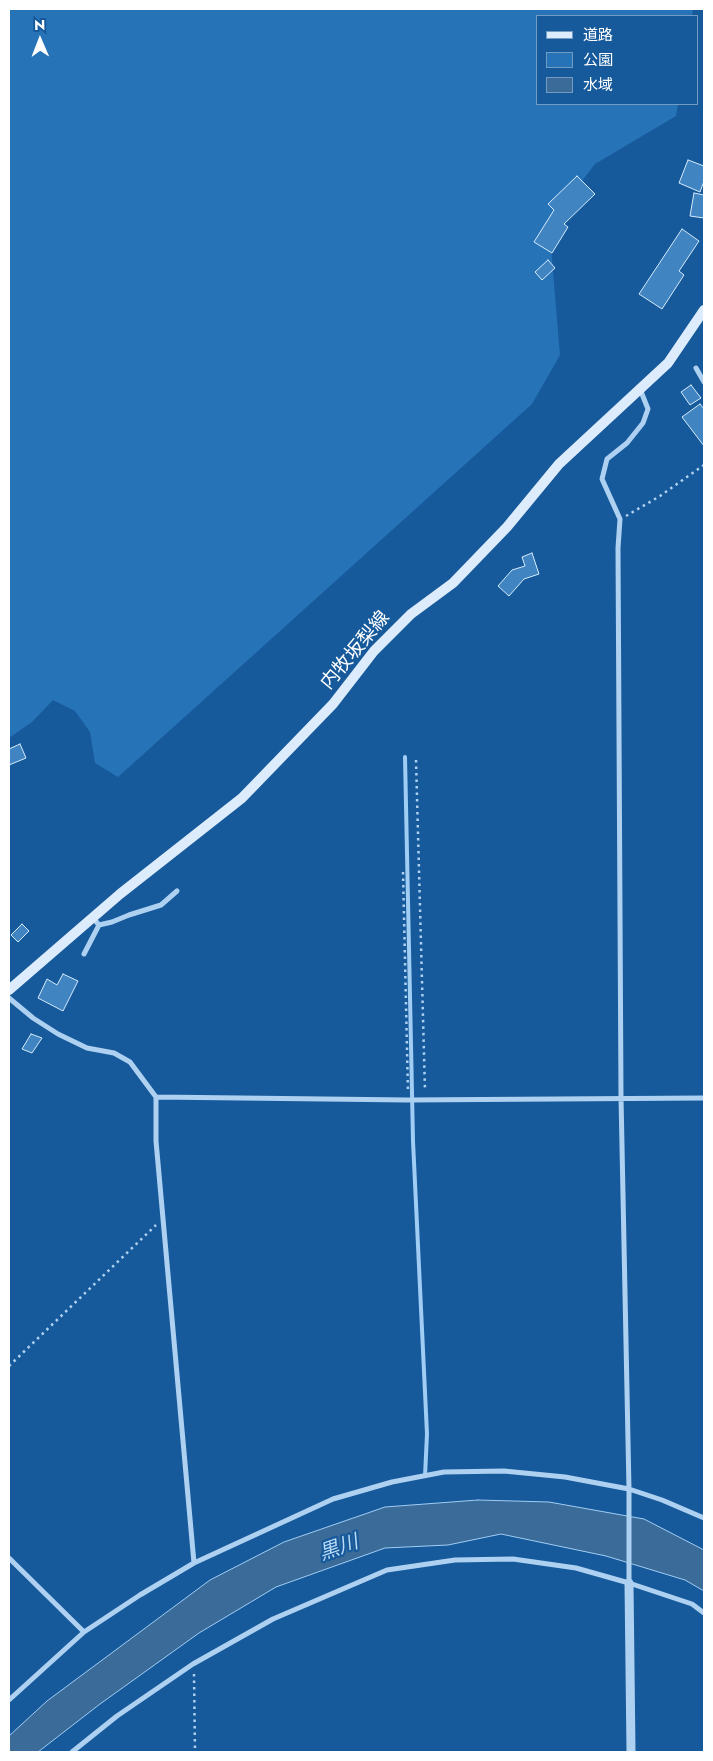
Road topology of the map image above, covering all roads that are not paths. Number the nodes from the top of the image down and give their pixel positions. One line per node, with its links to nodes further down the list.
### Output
1 (704, 310): 4 (main road, 内牧坂梨線)
2 (696, 368): 3 (street)
3 (704, 382)
4 (640, 389): 6 (main road, 内牧坂梨線); 11 (street)
5 (177, 891): 6 (street)
6 (96, 922): 7 (street); 8 (main road, 内牧坂梨線)
7 (84, 954)
8 (9, 990)
9 (9, 998): 10 (street)
10 (156, 1097): 11 (street); 16 (street)
11 (621, 1097): 12 (street); 13 (street)
12 (704, 1098)
13 (629, 1489): 14 (street); 16 (street); 17 (street)
14 (704, 1518)
15 (9, 1558): 19 (street)
16 (194, 1564): 19 (street)
17 (630, 1583): 18 (street); 21 (street); 22 (street)
18 (704, 1613)
19 (84, 1632): 20 (street)
20 (9, 1700)
21 (72, 1752)
22 (631, 1752)

